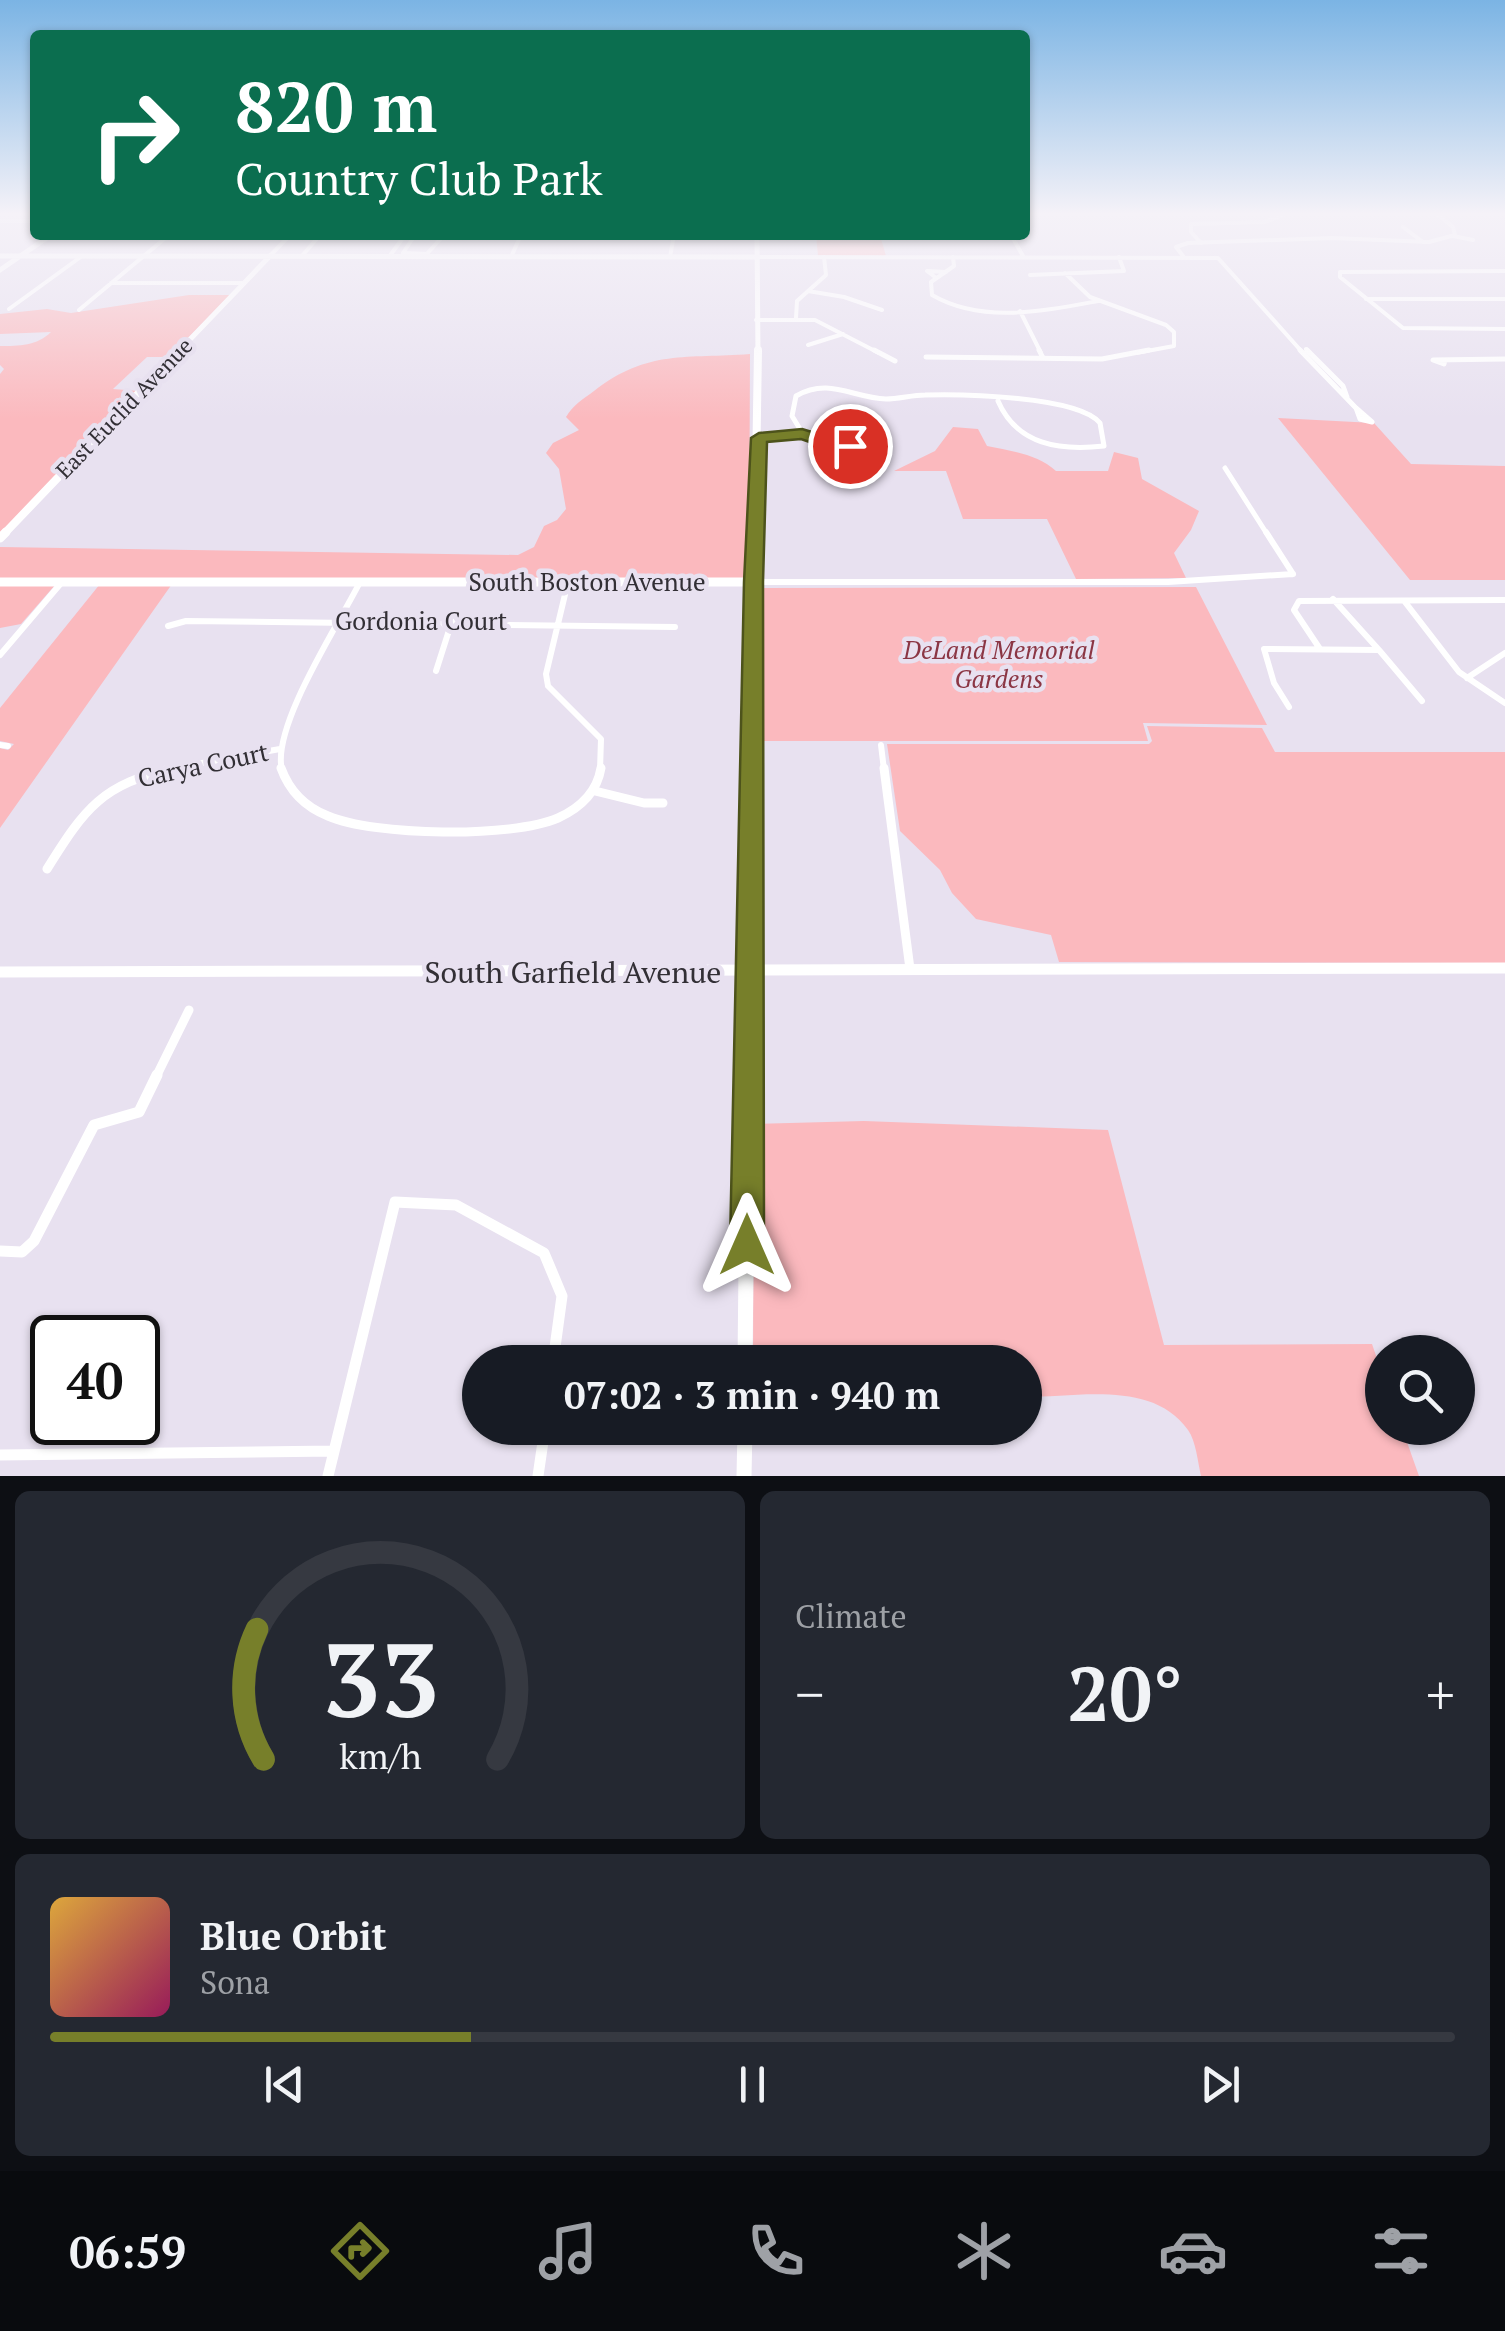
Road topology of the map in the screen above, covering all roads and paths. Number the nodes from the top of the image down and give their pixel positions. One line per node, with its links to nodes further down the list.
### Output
1 (47, 282): 15 (street)
2 (756, 282): 21 (street)
3 (819, 282): 10 (street)
4 (931, 282): 14 (street)
5 (1072, 282): 13 (street)
6 (1240, 282): 24 (street)
7 (1348, 282): 11 (street)
8 (111, 283): 9 (street); 16 (street)
9 (244, 283): 40 (street, East Euclid Avenue)
10 (808, 292): 17 (street); 20 (street)
11 (1366, 299): 12 (street); 22 (street)
12 (1505, 299)
13 (1098, 301): 19 (street); 27 (street)
14 (951, 306): 18 (street); 19 (street)
15 (10, 309)
16 (78, 310)
17 (882, 310)
18 (944, 310)
19 (1020, 310): 27 (street)
20 (796, 318): 21 (street); 23 (street)
21 (756, 320): 37 (street)
22 (1505, 329)
23 (843, 334): 25 (street); 28 (street)
24 (1299, 344): 31 (street); 32 (street)
25 (808, 345)
26 (926, 357): 27 (street)
27 (1043, 358)
28 (895, 360)
29 (1444, 360): 30 (street)
30 (1503, 361)
31 (1324, 376): 32 (street); 33 (street)
32 (1333, 376): 33 (street)
33 (1347, 397): 35 (street)
34 (998, 401): 34 (street); 36 (street)
35 (1356, 407)
36 (802, 434): 37 (street); 38 (street)
37 (759, 438): 45 (street)
38 (838, 447)
39 (1224, 468): 45 (street, South Boston Avenue)
40 (0, 538)
41 (0, 582): 42 (street, South Boston Avenue)
42 (62, 582): 43 (street, South Boston Avenue); 57 (street)
43 (360, 582): 44 (street, South Boston Avenue); 49 (street)
44 (568, 582): 45 (street, South Boston Avenue); 51 (street)
45 (753, 582): 71 (street)
46 (1333, 600): 48 (street); 54 (street); 55 (street)
47 (1505, 600): 48 (street)
48 (1406, 602): 59 (street)
49 (342, 620): 50 (street, Gordonia Court); 52 (street, Gordonia Court); 64 (street)
50 (452, 621): 51 (street, Gordonia Court); 58 (street)
51 (558, 622): 53 (street, Gordonia Court); 65 (street)
52 (168, 626)
53 (675, 627)
54 (1320, 649): 55 (street); 62 (street)
55 (1379, 650): 60 (street)
56 (1505, 653): 59 (street)
57 (0, 654)
58 (436, 671)
59 (1468, 678): 61 (street)
60 (1422, 701)
61 (1505, 702)
62 (1289, 707)
63 (881, 746): 69 (street)
64 (280, 749): 65 (street); 67 (street, Carya Court)
65 (594, 791): 66 (street)
66 (663, 803)
67 (48, 869)
68 (1505, 968): 69 (street, South Garfield Avenue)
69 (910, 969): 71 (street, South Garfield Avenue)
70 (0, 972): 71 (street, South Garfield Avenue)
71 (750, 972): 75 (street)
72 (189, 1010): 73 (street)
73 (0, 1252)
74 (555, 1345): 78 (street)
75 (746, 1345)
76 (543, 1445): 81 (street)
77 (745, 1445): 82 (street)
78 (334, 1451): 79 (street); 80 (street)
79 (0, 1455)
80 (328, 1476)
81 (538, 1476)
82 (744, 1476)

